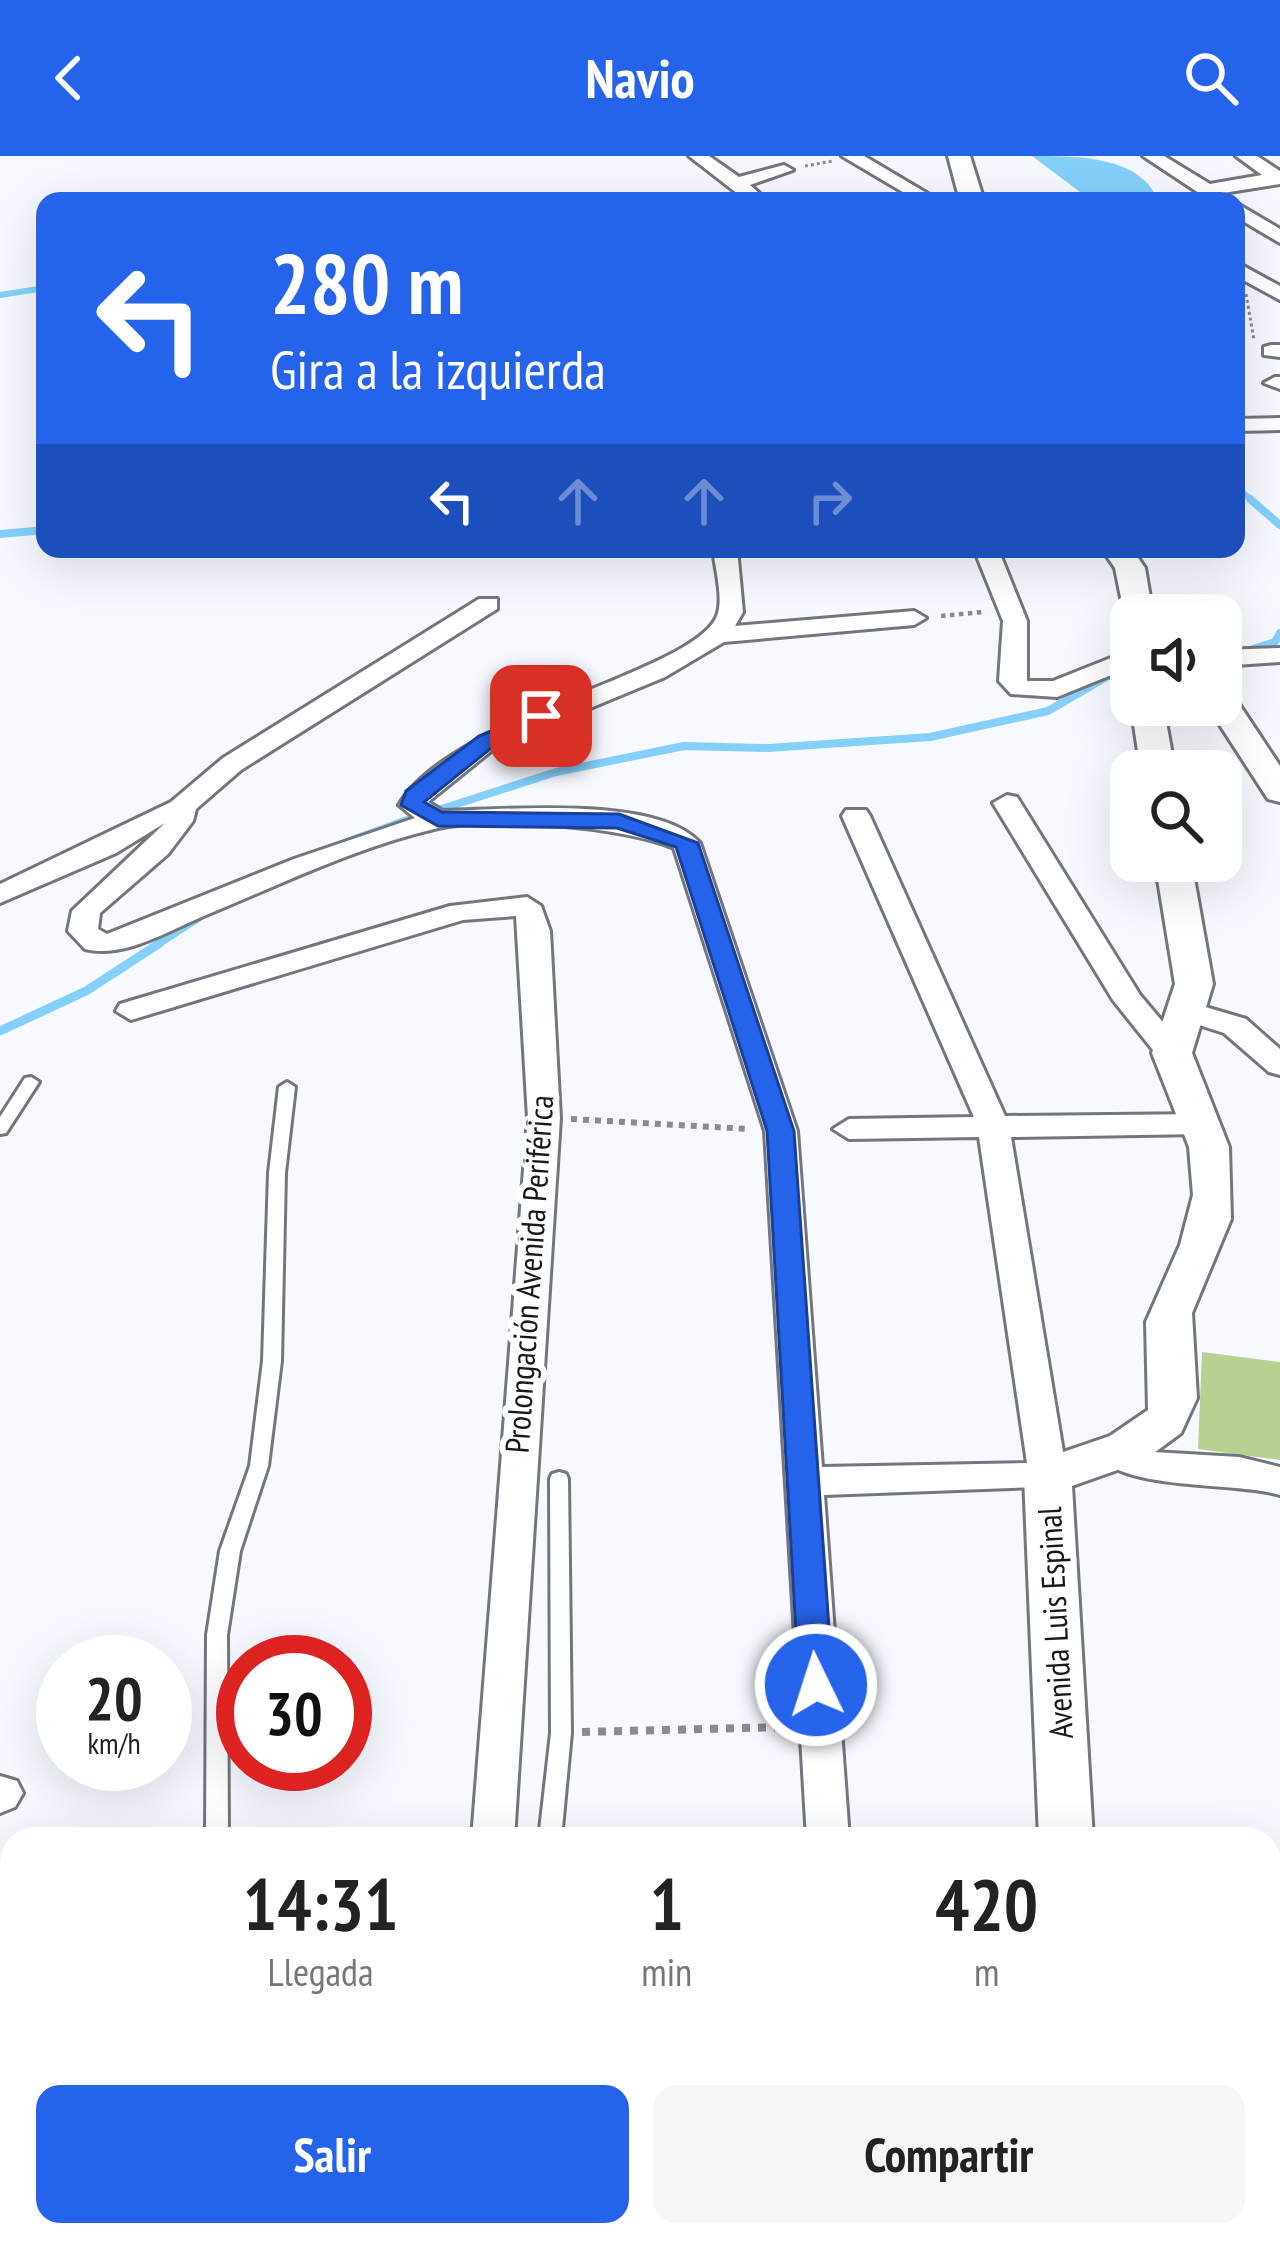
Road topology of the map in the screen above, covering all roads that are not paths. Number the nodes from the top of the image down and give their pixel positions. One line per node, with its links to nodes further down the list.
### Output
1 (698, 156): 8 (street)
2 (959, 156): 12 (street)
3 (1152, 156): 9 (street)
4 (1245, 156): 7 (street)
5 (853, 157): 11 (street)
6 (784, 170): 8 (street)
7 (1280, 179): 9 (street)
8 (735, 184): 10 (street)
9 (1207, 190): 13 (street)
10 (746, 192)
11 (915, 192)
12 (970, 192)
13 (1210, 192)
14 (1245, 214): 15 (street)
15 (1280, 237)
16 (1245, 273): 18 (street)
17 (1245, 290): 18 (street)
18 (1279, 293)
19 (1280, 424): 20 (street)
20 (1245, 425)
21 (726, 558): 28 (street)
22 (990, 558): 31 (street)
23 (1123, 558): 24 (street); 25 (street)
24 (1132, 594)
25 (1148, 594)
26 (488, 604): 35 (street)
27 (914, 618): 28 (street)
28 (718, 635): 37 (street)
29 (1280, 655): 30 (street)
30 (1242, 657)
31 (1110, 667)
32 (1237, 726): 33 (street)
33 (1280, 792)
34 (1007, 802): 42 (street)
35 (178, 809): 37 (street); 39 (street)
36 (856, 817): 47 (street)
37 (438, 819): 54 (street)
38 (1177, 882): 40 (street)
39 (0, 894)
40 (1185, 1010): 42 (street); 43 (street)
41 (130, 1011): 56 (street, Prolongación Avenida Periférica)
42 (1172, 1053): 46 (street, Avenida Luis Espinal)
43 (1280, 1064)
44 (31, 1082): 48 (lane)
45 (287, 1087): 55 (lane)
46 (1203, 1124): 47 (street); 50 (street, Avenida Luis Espinal)
47 (994, 1125): 49 (street); 51 (street)
48 (0, 1129)
49 (849, 1129)
50 (1113, 1451): 51 (street, Avenida Luis Espinal); 53 (street)
51 (1048, 1476): 54 (street); 59 (street, Avenida Luis Espinal)
52 (559, 1478): 57 (lane)
53 (1280, 1480)
54 (803, 1481): 58 (street)
55 (217, 1827)
56 (494, 1827)
57 (551, 1827)
58 (827, 1827)
59 (1065, 1827)

